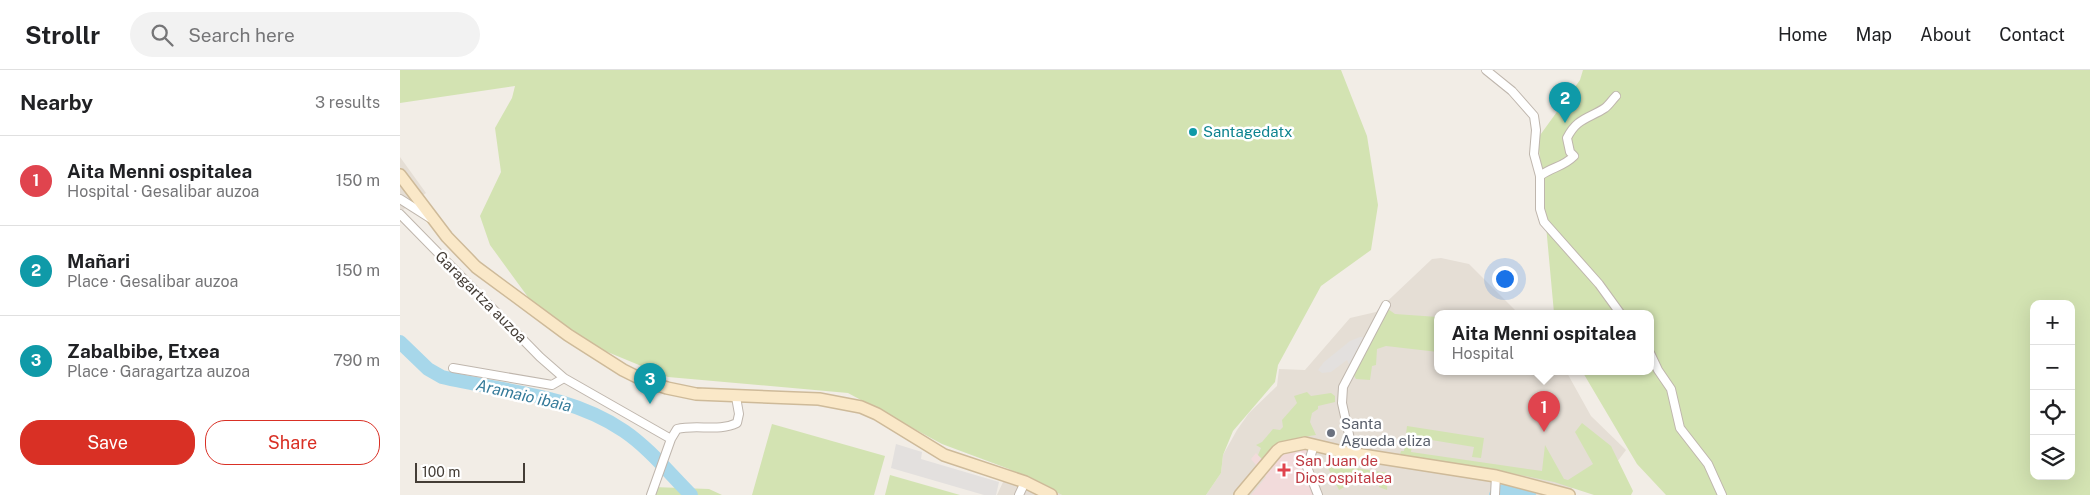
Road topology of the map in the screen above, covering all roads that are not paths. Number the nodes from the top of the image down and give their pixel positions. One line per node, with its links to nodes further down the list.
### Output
1 (1486, 70): 4 (street)
2 (1616, 96): 4 (street)
3 (400, 175): 7 (main road)
4 (1540, 176): 9 (street)
5 (400, 199): 7 (street)
6 (400, 214): 12 (street, Garagartza auzoa)
7 (434, 220): 13 (main road)
8 (1386, 305): 16 (street)
9 (1618, 310)
10 (1654, 362): 25 (street)
11 (453, 368): 12 (street)
12 (564, 378): 14 (street, Garagartza auzoa)
13 (736, 397): 14 (street); 17 (main road)
14 (671, 439): 19 (street)
15 (1314, 444): 16 (main road); 22 (main road); 23 (street)
16 (1350, 453): 18 (main road)
17 (1025, 482): 20 (street); 21 (main road)
18 (1496, 486): 24 (main road)
19 (651, 495)
20 (1019, 495)
21 (1051, 495)
22 (1240, 495)
23 (1318, 495)
24 (1570, 495)
25 (1722, 495)

